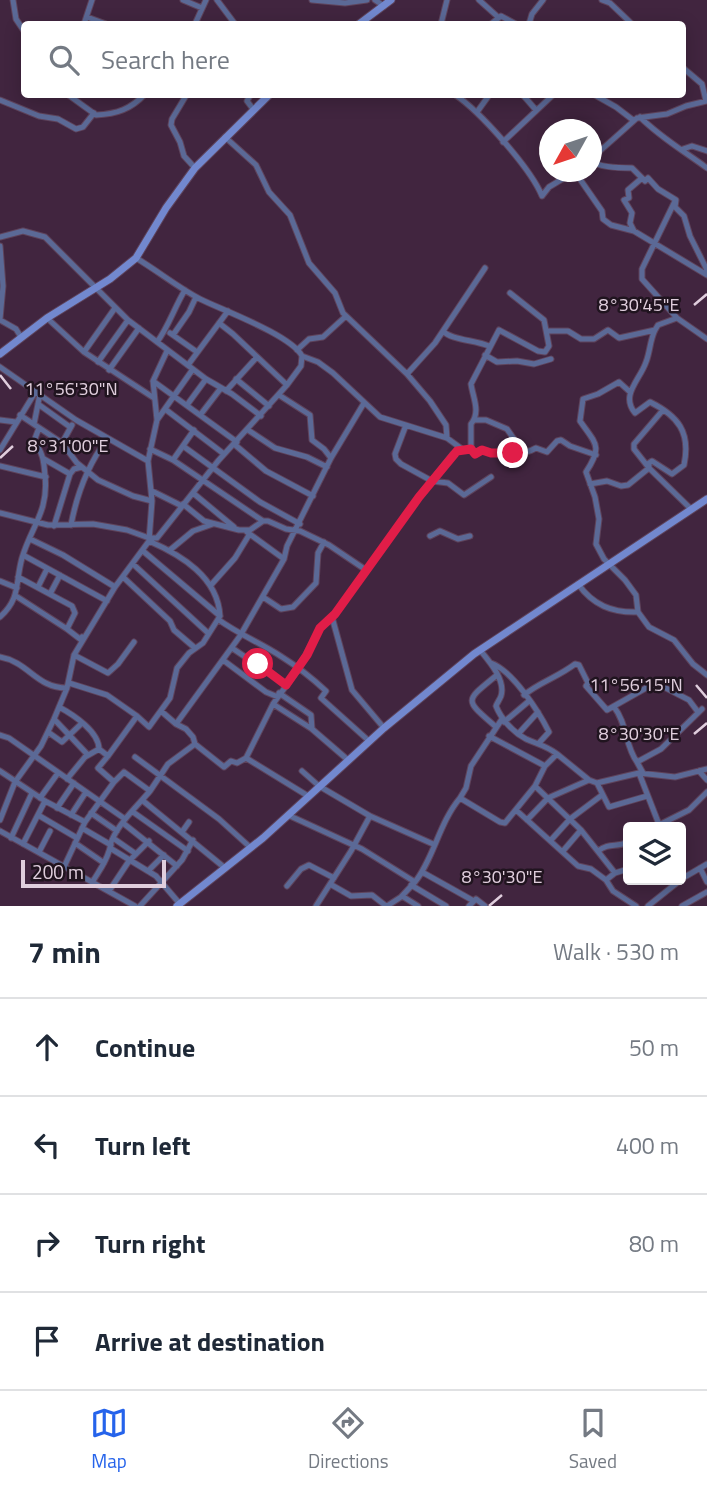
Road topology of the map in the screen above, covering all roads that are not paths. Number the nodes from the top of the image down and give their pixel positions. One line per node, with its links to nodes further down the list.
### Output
1 (13, 0): 28 (street)
2 (92, 0): 15 (street)
3 (183, 0): 14 (street)
4 (206, 0): 14 (street)
5 (217, 0): 21 (street)
6 (312, 0): 7 (street)
7 (367, 0)
8 (391, 0): 13 (street)
9 (447, 0): 23 (street)
10 (479, 0): 16 (street)
11 (542, 0): 26 (street)
12 (602, 0): 17 (street)
13 (380, 2): 22 (street)
14 (202, 8): 20 (street)
15 (87, 17): 18 (street); 19 (street)
16 (498, 17): 24 (street); 25 (street)
17 (627, 19): 27 (street)
18 (85, 21)
19 (98, 21)
20 (196, 21)
21 (233, 21)
22 (362, 21)
23 (441, 21)
24 (494, 21)
25 (512, 21)
26 (530, 21)
27 (625, 21)
28 (21, 26)
29 (686, 70): 43 (street)
30 (73, 98): 47 (street)
31 (140, 98): 47 (street)
32 (185, 98): 56 (street)
33 (244, 98): 42 (street)
34 (249, 98): 42 (street)
35 (265, 98): 44 (street)
36 (459, 98): 46 (street)
37 (487, 98): 46 (street)
38 (526, 98): 45 (street)
39 (550, 98): 45 (street)
40 (600, 98): 49 (street)
41 (0, 100): 47 (street)
42 (247, 101): 44 (street)
43 (707, 102): 48 (street)
44 (253, 109): 50 (street)
45 (536, 110): 51 (street)
46 (477, 112): 51 (street)
47 (94, 113)
48 (640, 117): 49 (street); 52 (street)
49 (633, 120): 53 (street)
50 (225, 137): 56 (street); 77 (street)
51 (503, 142): 59 (street)
52 (683, 149): 54 (street); 57 (street)
53 (602, 150)
54 (707, 151)
55 (602, 165): 58 (street)
56 (195, 168): 66 (street)
57 (707, 168)
58 (642, 178): 61 (street); 62 (street)
59 (558, 182)
60 (582, 182): 62 (street)
61 (676, 200): 64 (street); 68 (street)
62 (634, 231): 64 (street)
63 (0, 237): 70 (street)
64 (653, 242): 68 (street); 79 (street)
65 (0, 246): 69 (street)
66 (136, 258): 70 (street); 71 (street)
67 (485, 268): 86 (street)
68 (705, 272)
69 (1, 274): 74 (street)
70 (97, 288): 75 (street); 78 (street)
71 (185, 290): 73 (street); 84 (street)
72 (510, 292): 87 (street)
73 (196, 297): 76 (street); 88 (street)
74 (1, 298): 80 (street)
75 (115, 308): 81 (street); 95 (street)
76 (228, 311): 82 (street); 93 (street)
77 (346, 316): 93 (street); 106 (street)
78 (47, 318): 89 (street); 95 (street)
79 (677, 318): 85 (street); 90 (street)
80 (0, 319): 89 (street)
81 (128, 320): 83 (street); 102 (street)
82 (219, 323): 96 (street); 100 (street)
83 (139, 328): 91 (street); 105 (street)
84 (165, 329): 88 (street); 91 (street)
85 (655, 330): 87 (street); 112 (street)
86 (443, 331): 92 (street); 106 (street)
87 (547, 331): 92 (street)
88 (173, 335): 96 (street)
89 (21, 337): 97 (street)
90 (707, 340)
91 (157, 342): 94 (street)
92 (489, 345): 98 (street)
93 (297, 350): 99 (street)
94 (167, 351): 104 (street); 109 (street)
95 (84, 352): 102 (street)
96 (197, 352): 104 (street)
97 (0, 354)
98 (485, 355): 101 (street); 129 (street)
99 (302, 356): 110 (street); 117 (street)
100 (257, 357): 108 (street); 110 (street)
101 (551, 359)
102 (98, 362): 105 (street)
103 (0, 367): 113 (street)
104 (191, 367): 107 (street); 115 (street)
105 (109, 370): 116 (street)
106 (407, 374): 138 (street)
107 (206, 379): 111 (street); 119 (street)
108 (236, 379): 111 (street); 120 (street)
109 (153, 381): 115 (street); 116 (street)
110 (287, 385): 114 (street)
111 (223, 390): 123 (street); 125 (street)
112 (630, 392): 122 (street); 149 (street)
113 (38, 393): 118 (street); 124 (street); 127 (street)
114 (279, 395): 120 (street); 150 (street)
115 (174, 396): 119 (street); 121 (street)
116 (153, 398): 128 (street)
117 (364, 402): 132 (street); 150 (street)
118 (38, 404): 133 (street); 134 (street)
119 (187, 405): 123 (street)
120 (269, 406): 125 (street)
121 (165, 409): 128 (street); 135 (street)
122 (663, 410): 158 (street); 158 (street)
123 (201, 414): 131 (street)
124 (20, 415): 130 (street); 133 (street)
125 (261, 416): 136 (street)
126 (0, 420): 130 (street)
127 (76, 420): 134 (street); 139 (street)
128 (157, 420): 143 (street)
129 (475, 420): 145 (street); 147 (street)
130 (16, 422): 146 (street)
131 (212, 422): 137 (street); 141 (street)
132 (405, 425): 138 (street); 164 (street)
133 (37, 426): 140 (street); 151 (street)
134 (70, 427): 140 (street)
135 (194, 430): 137 (street); 142 (street)
136 (248, 430): 141 (street); 156 (street)
137 (201, 436): 148 (street)
138 (447, 438): 144 (street)
139 (107, 439): 153 (street); 159 (street)
140 (62, 443): 155 (street)
141 (236, 443): 148 (street); 168 (street)
142 (183, 446): 152 (street); 157 (street)
143 (150, 449): 152 (street); 153 (street)
144 (462, 449): 145 (street); 164 (street)
145 (471, 449): 147 (street)
146 (0, 450)
147 (523, 453): 149 (street)
148 (224, 454): 157 (street)
149 (596, 455): 165 (street)
150 (331, 458): 156 (street)
151 (44, 459): 160 (street); 161 (street)
152 (173, 460): 163 (street)
153 (148, 461): 166 (street)
154 (0, 466): 161 (street)
155 (82, 467): 159 (street); 160 (street)
156 (327, 467): 168 (street)
157 (212, 468): 163 (street); 179 (street)
158 (649, 468): 165 (street); 172 (street)
159 (88, 471): 170 (street); 177 (street)
160 (70, 474): 178 (street)
161 (46, 477): 175 (street)
162 (491, 477): 164 (street)
163 (202, 481): 167 (street); 174 (street)
164 (432, 481): 193 (street)
165 (590, 484): 191 (street)
166 (152, 491): 170 (street); 171 (street)
167 (193, 493): 171 (street); 180 (street)
168 (313, 496): 179 (street)
169 (707, 499): 172 (street)
170 (152, 501): 184 (street)
171 (182, 505): 176 (street); 184 (street)
172 (691, 509): 191 (street)
173 (0, 513): 175 (street)
174 (263, 521): 179 (street); 180 (street)
175 (38, 523): 178 (street); 183 (street)
176 (216, 524): 180 (street); 187 (street)
177 (71, 525): 178 (street); 184 (street)
178 (54, 526)
179 (298, 527): 185 (street); 189 (street)
180 (244, 532): 189 (street); 199 (street)
181 (430, 536): 182 (street)
182 (470, 536)
183 (30, 539): 188 (street); 201 (street)
184 (149, 539): 186 (street); 187 (street)
185 (324, 542): 193 (street); 205 (street)
186 (143, 551): 190 (street); 210 (street)
187 (170, 551): 199 (street)
188 (23, 555): 192 (street); 195 (street)
189 (284, 559): 205 (street)
190 (133, 564): 196 (street); 212 (street)
191 (608, 564): 198 (street); 207 (street)
192 (47, 569): 194 (street); 200 (street)
193 (366, 570): 209 (street)
194 (60, 575): 203 (street); 206 (street)
195 (18, 577): 200 (street); 202 (street)
196 (123, 577): 201 (street); 216 (street)
197 (1, 583): 202 (street)
198 (578, 584): 207 (street); 218 (street)
199 (211, 585): 210 (street)
200 (38, 587): 203 (street)
201 (116, 587): 206 (street)
202 (17, 588): 204 (street)
203 (50, 594): 211 (street)
204 (16, 596): 208 (street); 211 (street)
205 (262, 597): 214 (street)
206 (107, 601): 213 (street)
207 (638, 612): 225 (street)
208 (0, 617)
209 (332, 617): 223 (street); 242 (street)
210 (220, 618): 212 (street); 214 (street)
211 (68, 629): 213 (street)
212 (208, 633): 216 (street)
213 (85, 635): 219 (street)
214 (240, 636): 217 (street); 223 (street)
215 (134, 642): 219 (street)
216 (195, 648): 234 (street)
217 (232, 648): 221 (street); 226 (street)
218 (480, 650): 222 (street); 242 (street)
219 (74, 655): 227 (street)
220 (0, 657): 227 (street)
221 (223, 660): 228 (street); 240 (street)
222 (491, 663): 224 (street); 229 (street)
223 (299, 668): 226 (street); 249 (street)
224 (497, 675): 238 (street); 241 (street)
225 (707, 675)
226 (286, 685): 228 (street)
227 (68, 686): 232 (street); 236 (street)
228 (279, 695): 231 (street); 243 (street)
229 (524, 695): 230 (street); 233 (street)
230 (529, 701): 235 (street); 238 (street)
231 (272, 704): 243 (street); 258 (street)
232 (59, 707): 237 (street); 239 (street)
233 (614, 707): 260 (street); 260 (street)
234 (160, 711): 236 (street); 240 (street)
235 (538, 712): 245 (street); 250 (street)
236 (137, 716): 256 (street)
237 (54, 719): 244 (street); 247 (street)
238 (503, 720): 241 (street); 245 (street)
239 (81, 723): 247 (street); 252 (street)
240 (176, 724): 251 (street)
241 (496, 727): 248 (street)
242 (384, 728): 249 (street)
243 (312, 729): 259 (street)
244 (47, 732): 247 (street); 255 (street)
245 (519, 733): 250 (street)
246 (0, 735): 255 (street)
247 (71, 735): 254 (street)
248 (489, 736): 261 (street); 285 (street)
249 (369, 741): 259 (street)
250 (539, 743): 253 (street)
251 (195, 744): 258 (street); 268 (street)
252 (99, 749): 254 (street); 256 (street)
253 (556, 754): 261 (street); 270 (street)
254 (88, 755): 269 (street)
255 (33, 756): 266 (street); 272 (street)
256 (107, 757): 273 (street)
257 (135, 757): 268 (street)
258 (246, 758): 283 (street)
259 (348, 760): 276 (street)
260 (637, 762): 267 (street)
261 (545, 766): 277 (street)
262 (707, 769): 265 (street)
263 (0, 771): 272 (street)
264 (302, 771): 276 (street)
265 (699, 771): 267 (street); 271 (street)
266 (58, 773): 269 (street); 287 (street)
267 (641, 773): 275 (street); 284 (street)
268 (161, 776): 278 (street); 322 (street)
269 (67, 779): 274 (street)
270 (589, 780): 275 (street); 286 (street)
271 (707, 780)
272 (15, 782): 281 (street); 298 (street)
273 (114, 782): 278 (street); 289 (street)
274 (74, 783): 279 (street); 290 (street)
275 (597, 783): 282 (street)
276 (319, 786): 283 (street); 297 (street)
277 (535, 786): 286 (street); 291 (street)
278 (150, 791): 288 (street)
279 (86, 792): 289 (street); 295 (street)
280 (707, 792): 304 (street)
281 (32, 793): 287 (street); 310 (street)
282 (602, 795): 284 (street); 300 (street)
283 (308, 796): 296 (street)
284 (647, 796): 303 (street)
285 (460, 798): 291 (street); 319 (street)
286 (548, 798): 299 (street); 300 (street)
287 (43, 800): 290 (street); 294 (street)
288 (142, 800): 292 (street); 309 (street)
289 (100, 801): 293 (street); 301 (street)
290 (57, 807): 295 (street)
291 (516, 810): 299 (street)
292 (132, 812): 301 (street); 311 (street)
293 (91, 813): 305 (street); 308 (street)
294 (38, 815): 313 (street); 317 (street)
295 (71, 815): 305 (street)
296 (288, 815): 321 (street); 322 (street)
297 (370, 816): 319 (street); 321 (street)
298 (0, 820)
299 (527, 820): 315 (street)
300 (570, 820): 306 (street); 315 (street)
301 (124, 821): 308 (street); 314 (street)
302 (189, 822): 309 (street)
303 (656, 822)
304 (667, 822)
305 (84, 825): 313 (street); 318 (street)
306 (581, 830): 323 (street); 324 (street)
307 (50, 831): 325 (street)
308 (117, 831): 318 (street)
309 (181, 831): 311 (street); 312 (street)
310 (6, 834): 316 (street); 317 (street)
311 (172, 840): 326 (street)
312 (193, 840): 326 (street); 334 (street)
313 (76, 841): 330 (street); 333 (street)
314 (149, 841): 327 (street); 328 (street)
315 (551, 841): 323 (street)
316 (0, 843)
317 (23, 844): 325 (street)
318 (111, 844): 327 (street); 329 (street); 330 (street)
319 (433, 844): 338 (street)
320 (623, 845): 324 (street)
321 (355, 846): 341 (street); 346 (street)
322 (251, 848): 334 (street)
323 (563, 851): 342 (street)
324 (598, 851): 339 (street)
325 (39, 852): 333 (street)
326 (188, 852): 332 (street)
327 (136, 854): 329 (street)
328 (164, 855): 332 (street); 337 (street)
329 (129, 861): 337 (street); 350 (street)
330 (104, 863): 343 (street)
331 (707, 864): 335 (street)
332 (177, 866): 344 (street)
333 (64, 867): 343 (street)
334 (225, 868): 354 (street)
335 (700, 868): 340 (street); 345 (street)
336 (623, 871): 339 (street)
337 (148, 872): 344 (street)
338 (422, 872): 346 (street); 353 (street)
339 (615, 873): 342 (street)
340 (686, 874)
341 (334, 878): 347 (street); 349 (street)
342 (606, 880): 361 (street)
343 (93, 881): 350 (street)
344 (162, 882): 354 (street); 355 (street)
345 (707, 882)
346 (413, 883): 352 (street); 359 (street)
347 (330, 884): 356 (street); 357 (street)
348 (672, 885): 362 (street)
349 (286, 886)
350 (109, 891): 355 (street)
351 (707, 892): 363 (street)
352 (402, 896): 357 (street); 358 (street)
353 (470, 903): 360 (street)
354 (183, 904)
355 (137, 906)
356 (316, 906)
357 (386, 906)
358 (418, 906)
359 (446, 906)
360 (485, 906)
361 (636, 906)
362 (648, 906)
363 (682, 906)

